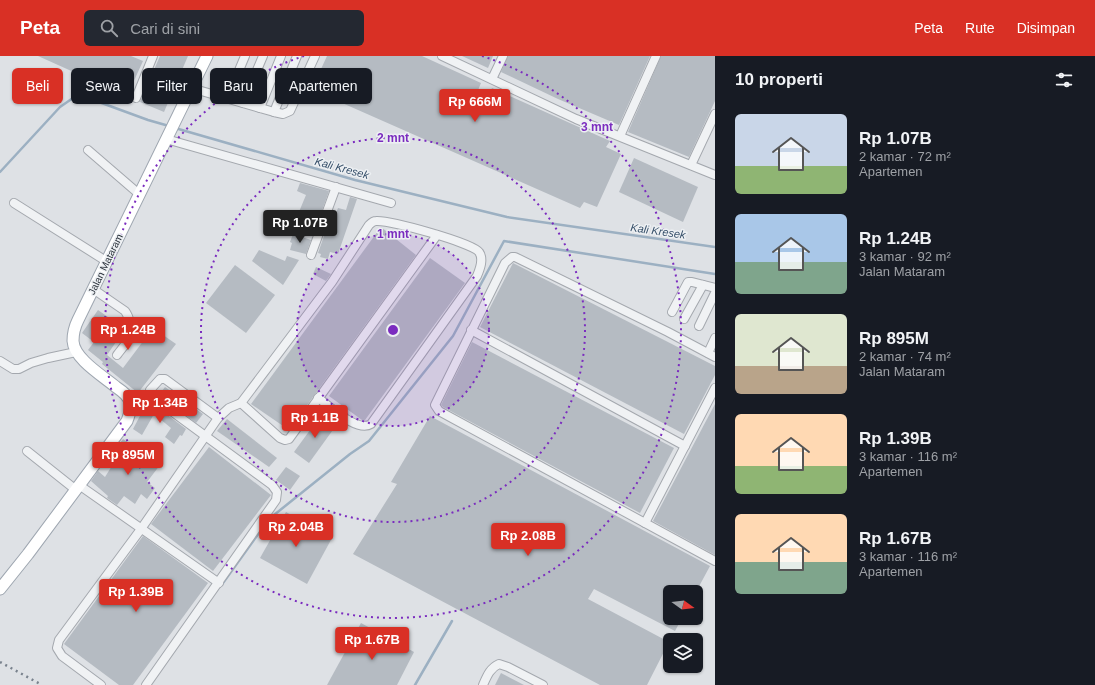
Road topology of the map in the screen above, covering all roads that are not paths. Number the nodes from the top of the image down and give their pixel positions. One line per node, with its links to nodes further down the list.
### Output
1 (153, 56): 15 (street)
2 (207, 56): 11 (main road, Jalan Mataram)
3 (245, 56): 12 (street)
4 (263, 56): 13 (street)
5 (281, 56): 18 (street)
6 (297, 56): 19 (street)
7 (315, 56): 19 (street)
8 (442, 56): 14 (street)
9 (502, 56): 14 (street)
10 (656, 56): 21 (street)
11 (201, 68)
12 (240, 68)
13 (258, 68)
14 (492, 79): 21 (street)
15 (136, 98)
16 (183, 104): 22 (main road, Jalan Mataram)
17 (246, 104): 18 (street)
18 (260, 108): 19 (street)
19 (274, 112)
20 (715, 114): 24 (street)
21 (620, 136): 24 (street)
22 (167, 137): 26 (street); 27 (main road, Jalan Mataram)
23 (88, 150): 27 (street)
24 (691, 165): 25 (street)
25 (715, 175)
26 (336, 187): 29 (street); 31 (street)
27 (139, 194): 32 (main road, Jalan Mataram)
28 (14, 203): 32 (street)
29 (391, 203)
30 (438, 235): 47 (street); 47 (street); 48 (street)
31 (311, 256)
32 (106, 261): 35 (main road, Jalan Mataram)
33 (703, 285): 34 (street); 37 (street); 38 (street)
34 (715, 288)
35 (93, 289): 42 (main road, Jalan Mataram); 43 (street)
36 (715, 293): 39 (street)
37 (672, 312)
38 (684, 319)
39 (699, 326)
40 (471, 330): 44 (street); 51 (street); 54 (street)
41 (715, 338): 44 (street)
42 (76, 352): 45 (street); 53 (main road)
43 (117, 355)
44 (712, 355)
45 (0, 361)
46 (715, 388): 51 (street)
47 (318, 398): 48 (street)
48 (241, 404): 49 (street)
49 (218, 418): 50 (street); 50 (street)
50 (205, 437): 55 (street); 57 (street)
51 (685, 446): 54 (street)
52 (27, 451): 53 (street)
53 (77, 487): 55 (street); 58 (main road)
54 (645, 524): 56 (street)
55 (141, 529): 57 (street); 59 (street)
56 (715, 561)
57 (219, 583): 60 (street)
58 (0, 589)
59 (101, 685)
60 (146, 685)
61 (483, 685): 62 (street)
62 (543, 685)

